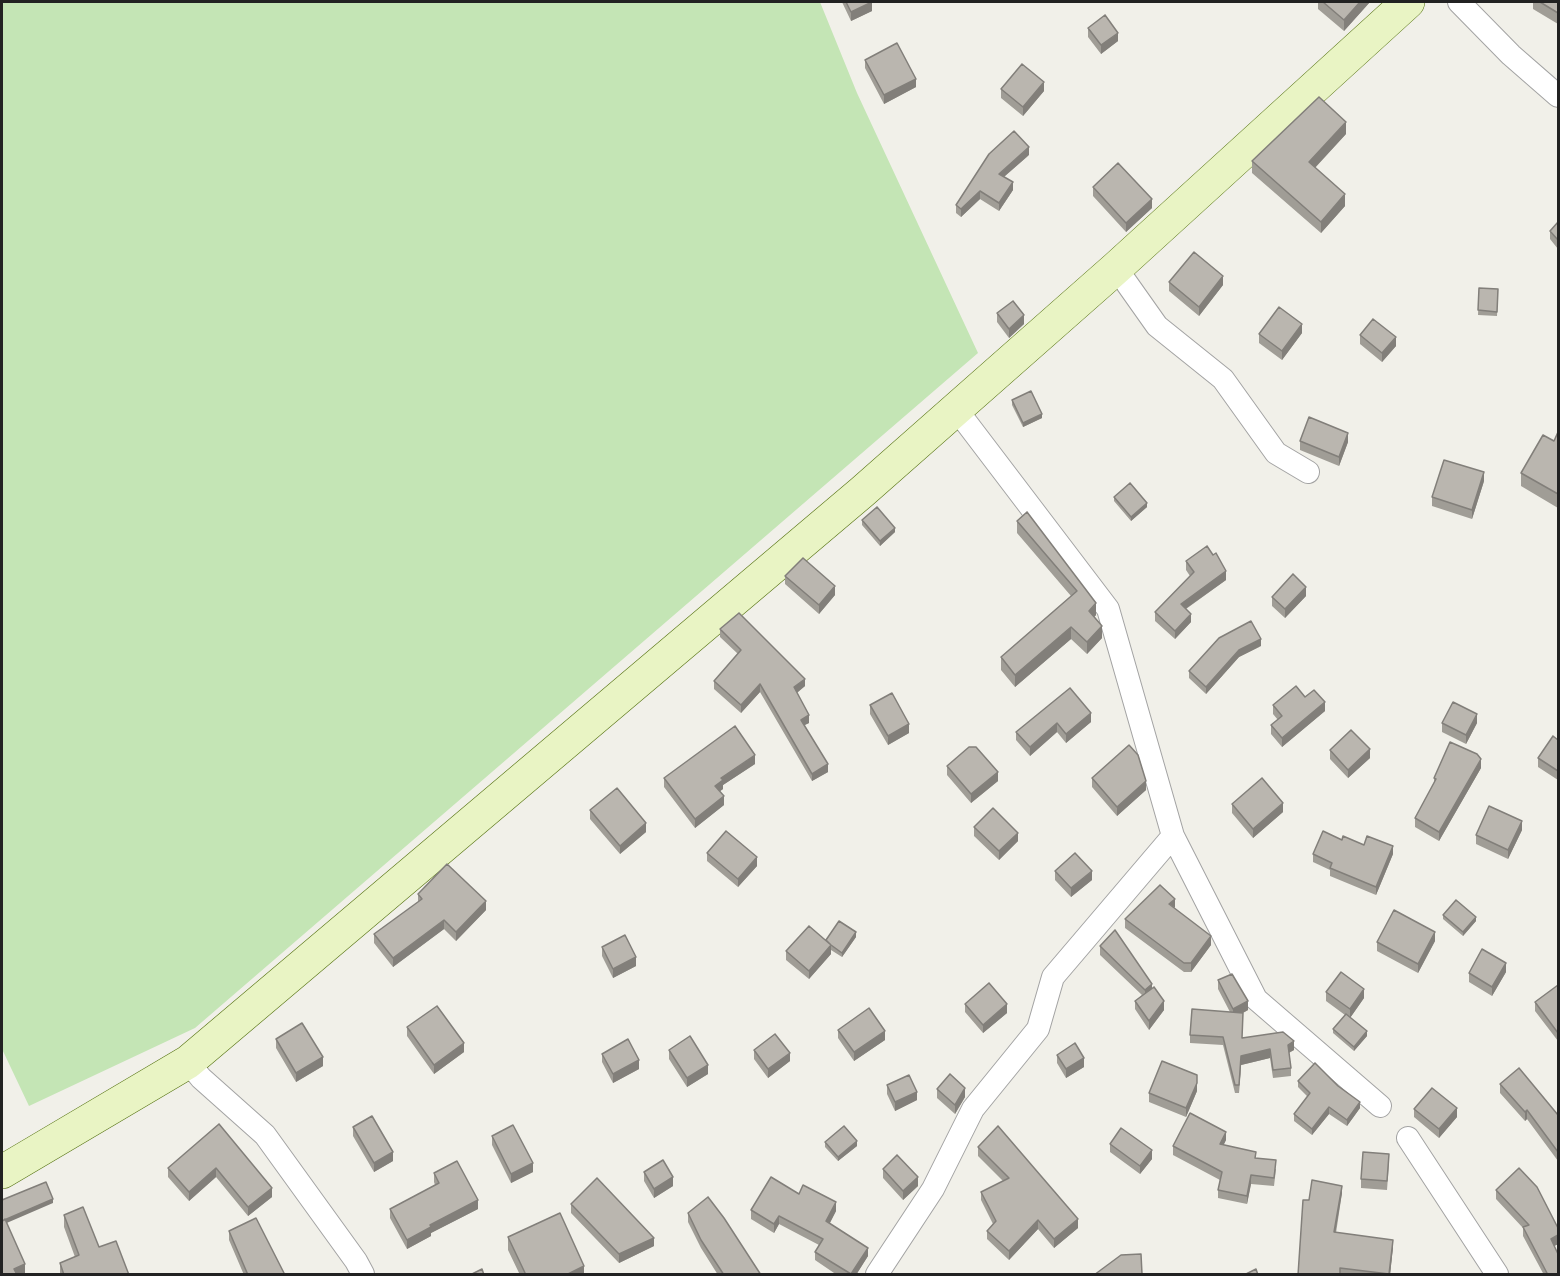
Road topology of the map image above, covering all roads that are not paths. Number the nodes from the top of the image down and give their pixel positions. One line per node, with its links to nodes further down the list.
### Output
1 (1408, 2): 4 (street)
2 (1460, 2): 3 (street)
3 (1558, 96)
4 (1116, 268): 5 (street); 6 (street)
5 (956, 409): 7 (street); 8 (street)
6 (1308, 472)
7 (1173, 836): 9 (street); 13 (street)
8 (188, 1062): 11 (street); 12 (street)
9 (1380, 1106)
10 (1408, 1138): 14 (street)
11 (2, 1172)
12 (363, 1275)
13 (877, 1275)
14 (1497, 1275)

